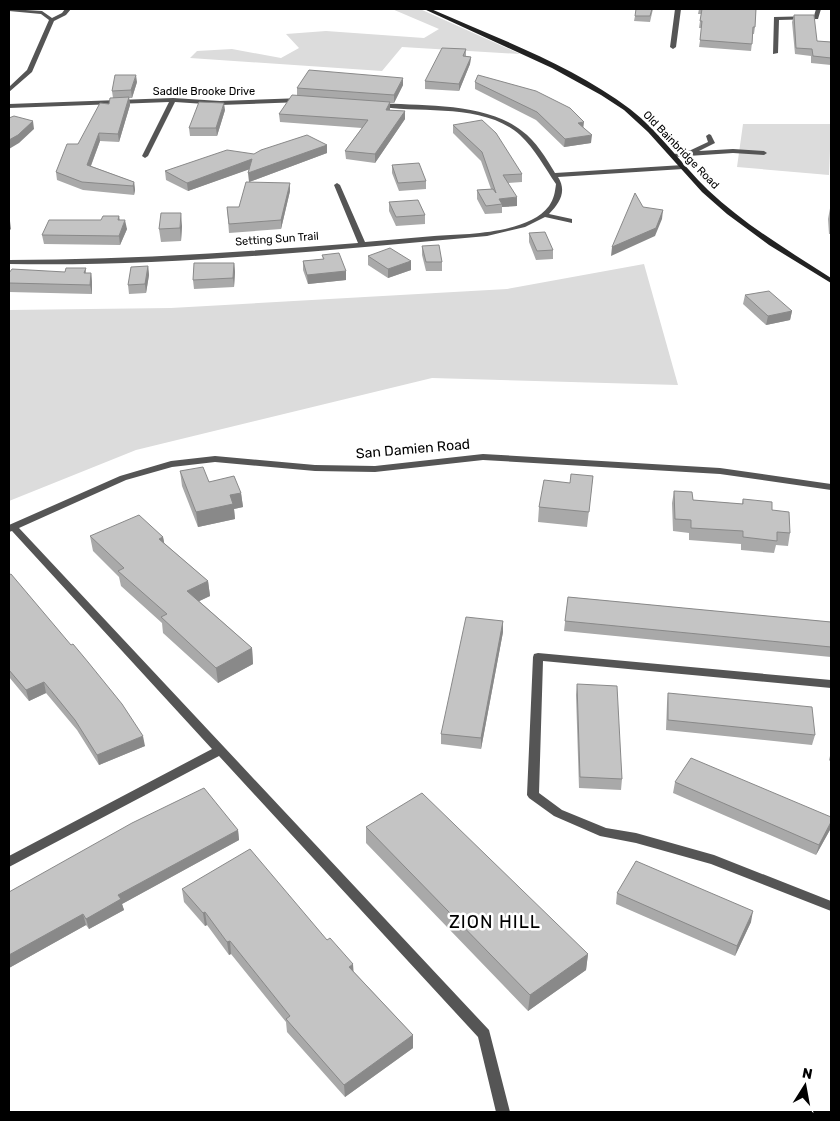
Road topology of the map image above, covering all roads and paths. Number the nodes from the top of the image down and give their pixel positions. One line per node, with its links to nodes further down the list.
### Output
1 (9, 9): 6 (street)
2 (68, 9): 6 (street)
3 (427, 9): 17 (main road, Old Bainbridge Road)
4 (678, 9): 7 (street)
5 (818, 9): 8 (street)
6 (52, 20): 9 (street)
7 (673, 47)
8 (775, 53)
9 (9, 90)
10 (173, 100): 11 (street, Saddle Brooke Drive); 13 (street, Saddle Brooke Drive); 18 (street)
11 (309, 100)
12 (369, 105): 20 (street)
13 (9, 106)
14 (709, 136): 16 (street)
15 (764, 153): 16 (street)
16 (689, 154): 17 (street)
17 (673, 155): 19 (main road, Old Bainbridge Road)
18 (145, 156)
19 (683, 168): 20 (street); 26 (main road, Old Bainbridge Road)
20 (552, 175): 22 (street, Setting Sun Trail)
21 (337, 185): 24 (street)
22 (544, 215): 23 (street); 24 (street, Setting Sun Trail)
23 (569, 221)
24 (362, 244): 25 (street, Setting Sun Trail)
25 (9, 262)
26 (831, 281)
27 (831, 487): 28 (street, San Damien Road)
28 (11, 528): 30 (street)
29 (831, 684): 32 (street)
30 (219, 750): 31 (street); 33 (street)
31 (9, 862)
32 (831, 906)
33 (504, 1112)

